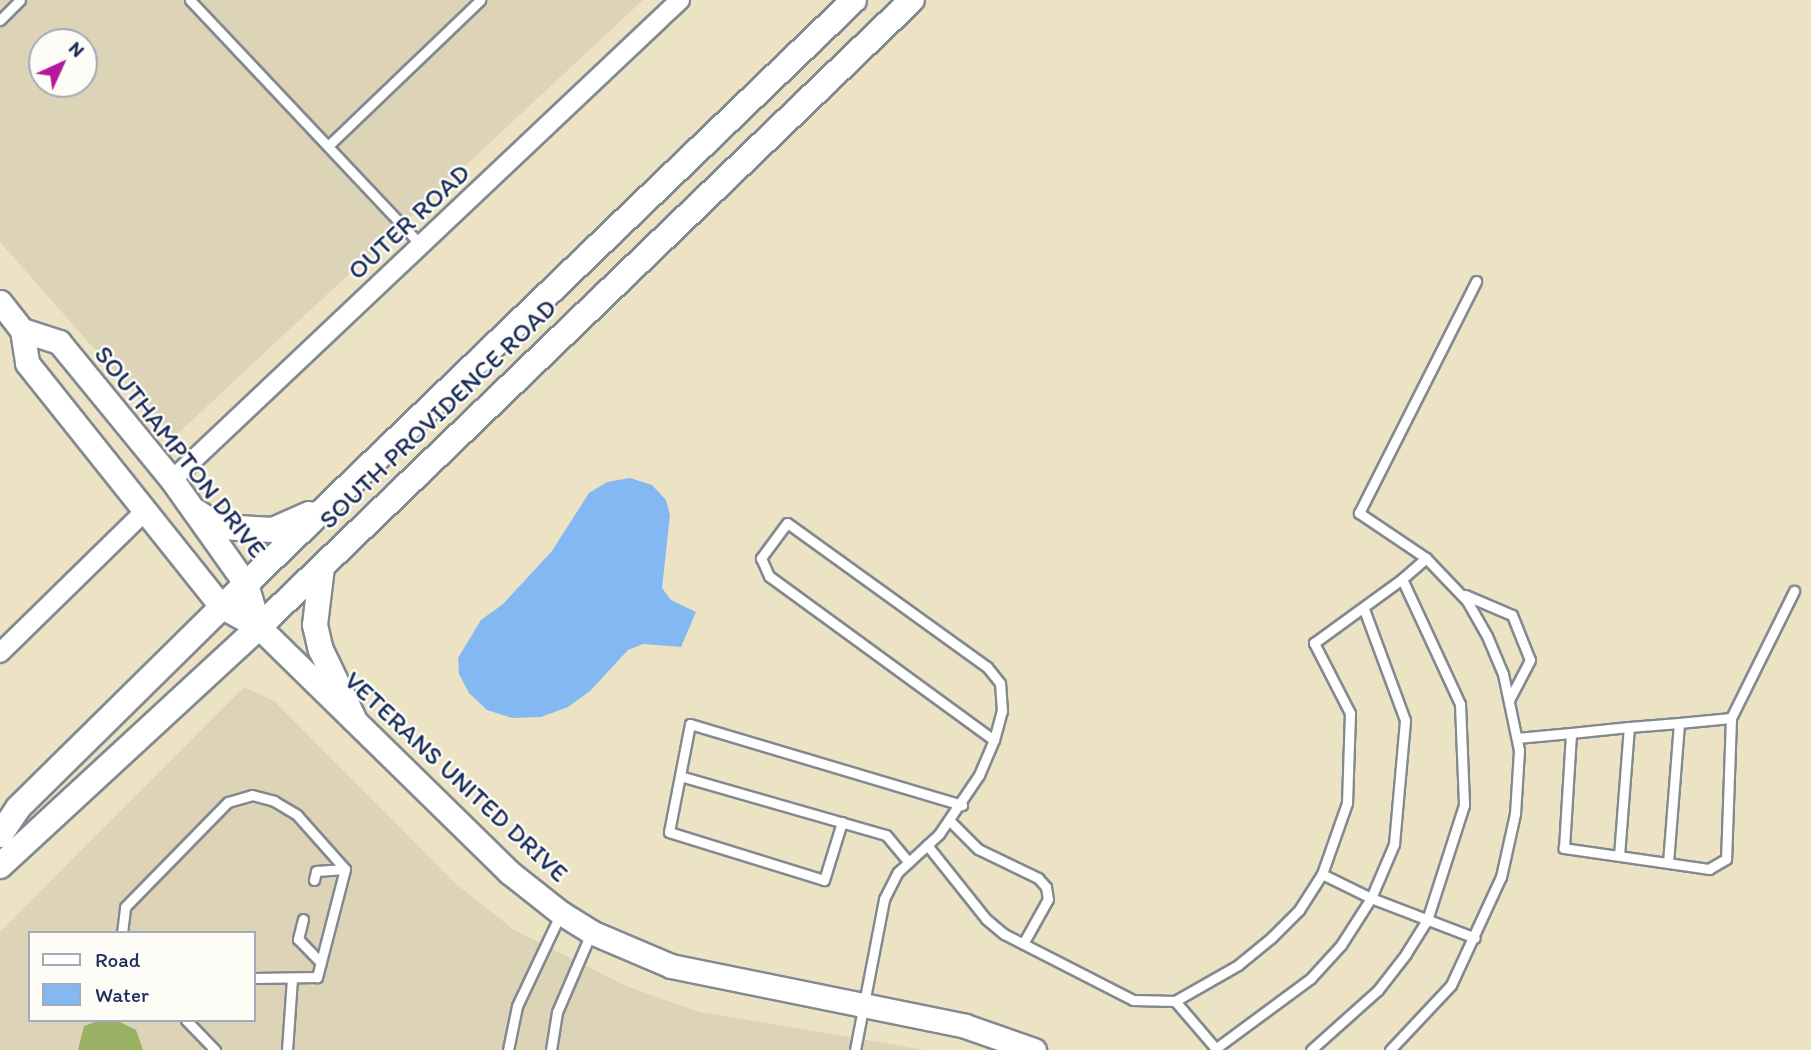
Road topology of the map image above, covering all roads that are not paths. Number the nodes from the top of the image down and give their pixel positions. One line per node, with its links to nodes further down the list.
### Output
1 (20, 0): 7 (lane)
2 (190, 0): 8 (lane)
3 (480, 0): 8 (lane)
4 (680, 0): 9 (street, OUTER ROAD)
5 (854, 0): 14 (main road, SOUTH PROVIDENCE ROAD)
6 (912, 0): 18 (main road, SOUTH PROVIDENCE ROAD)
7 (0, 20)
8 (328, 146): 9 (lane)
9 (422, 246): 13 (street, OUTER ROAD)
10 (1476, 281): 17 (lane)
11 (0, 302): 12 (street)
12 (22, 330): 13 (street, SOUTHAMPTON DRIVE); 15 (street)
13 (172, 480): 16 (street, SOUTHAMPTON DRIVE)
14 (337, 497): 16 (main road); 20 (main road, SOUTH PROVIDENCE ROAD)
15 (146, 510): 23 (street); 26 (street)
16 (195, 511): 20 (street, SOUTHAMPTON DRIVE)
17 (1426, 558): 19 (lane); 22 (lane)
18 (322, 567): 25 (main road, SOUTH PROVIDENCE ROAD); 29 (main road)
19 (1402, 579): 24 (lane); 51 (lane)
20 (246, 584): 23 (main road, SOUTH PROVIDENCE ROAD); 25 (street, SOUTHAMPTON DRIVE)
21 (1794, 591): 28 (lane)
22 (1461, 594): 27 (lane); 27 (lane)
23 (222, 607): 25 (street); 39 (main road, SOUTH PROVIDENCE ROAD)
24 (1364, 609): 46 (lane); 48 (lane)
25 (259, 627): 29 (street, VETERANS UNITED DRIVE); 44 (main road, SOUTH PROVIDENCE ROAD)
26 (0, 653)
27 (1509, 700): 33 (lane)
28 (1731, 718): 30 (lane); 43 (lane)
29 (354, 719): 49 (street, VETERANS UNITED DRIVE)
30 (1679, 723): 31 (lane); 43 (lane)
31 (1629, 727): 32 (lane); 41 (lane)
32 (1571, 733): 33 (lane); 41 (lane)
33 (1517, 738): 54 (lane)
34 (994, 740): 34 (lane); 36 (lane)
35 (680, 776): 36 (lane); 38 (lane); 38 (lane)
36 (962, 804): 37 (lane)
37 (949, 820): 40 (lane); 55 (lane)
38 (842, 822): 42 (lane)
39 (0, 835)
40 (928, 845): 42 (lane); 55 (lane)
41 (1619, 856): 43 (lane)
42 (909, 862): 60 (lane)
43 (1668, 863)
44 (0, 866)
45 (345, 869): 47 (lane); 52 (lane); 56 (lane)
46 (1322, 874): 48 (lane); 59 (lane)
47 (314, 880)
48 (1371, 898): 51 (lane); 62 (lane)
49 (561, 913): 53 (street, VETERANS UNITED DRIVE); 65 (lane)
50 (303, 919): 56 (lane)
51 (1427, 920): 54 (lane); 69 (lane)
52 (122, 931)
53 (592, 932): 60 (street, VETERANS UNITED DRIVE); 66 (lane)
54 (1475, 938): 70 (lane)
55 (1023, 944): 59 (lane)
56 (321, 963): 58 (lane)
57 (256, 978): 58 (lane)
58 (292, 978): 64 (lane)
59 (1175, 1001): 62 (lane)
60 (864, 1008): 67 (lane); 68 (street, VETERANS UNITED DRIVE)
61 (188, 1022): 63 (lane)
62 (1216, 1049)
63 (215, 1050)
64 (287, 1050)
65 (508, 1050)
66 (551, 1050)
67 (855, 1050)
68 (1034, 1050)
69 (1311, 1050)
70 (1390, 1050)

